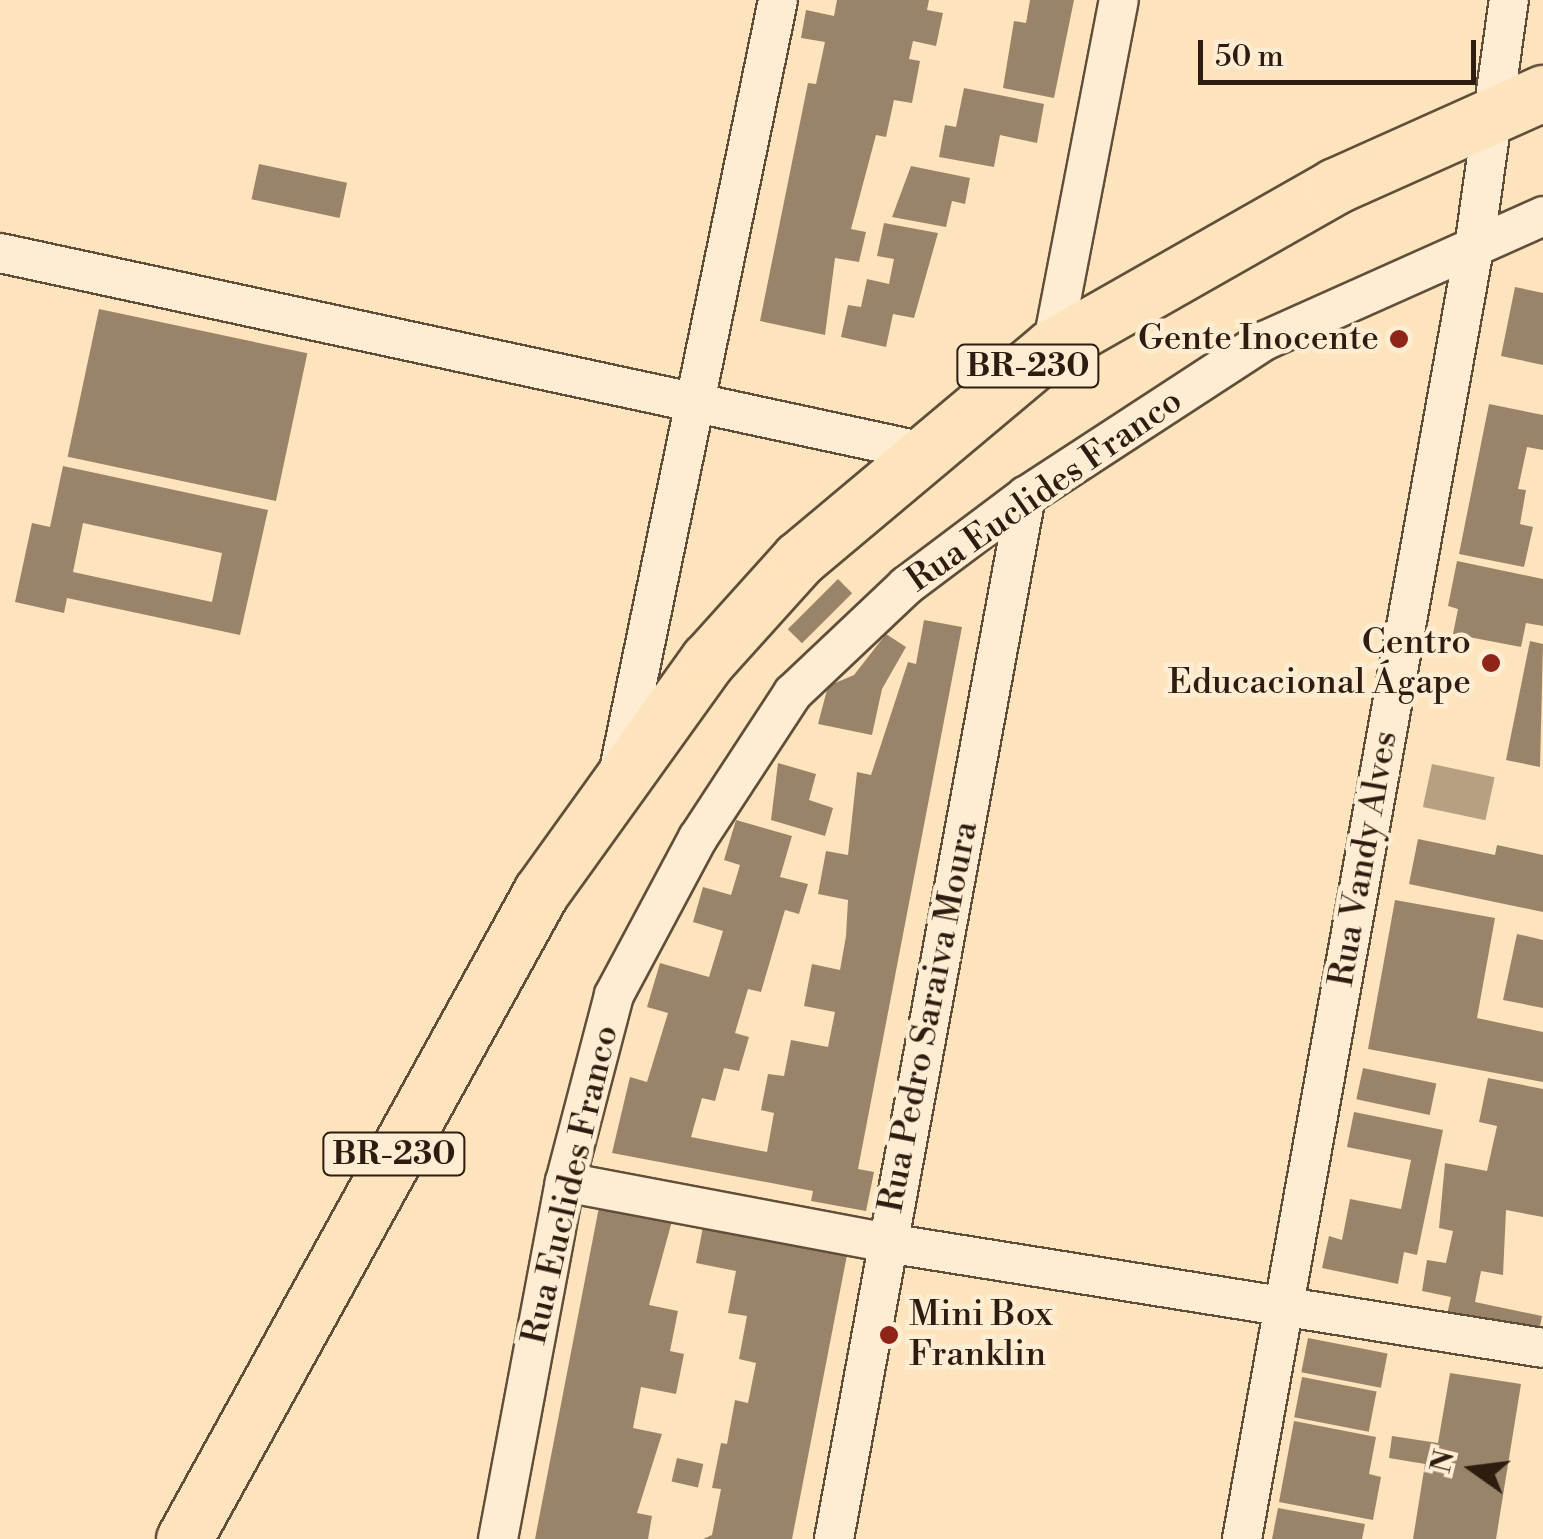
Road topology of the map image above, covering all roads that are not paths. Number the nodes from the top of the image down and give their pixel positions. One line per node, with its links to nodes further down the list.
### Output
1 (778, 0): 9 (street)
2 (1119, 0): 8 (street)
3 (1509, 0): 4 (street, Rua Vandy Alves)
4 (1520, 105): 6 (street, Rua Vandy Alves); 8 (highway, BR-230)
5 (1543, 216): 6 (street, Rua Euclides Franco)
6 (1474, 248): 11 (street, Rua Euclides Franco); 15 (street, Rua Vandy Alves)
7 (0, 254): 9 (street)
8 (1052, 347): 10 (highway, BR-230)
9 (700, 406): 10 (street); 12 (street)
10 (920, 452): 12 (highway, BR-230)
11 (1026, 496): 13 (street, Rua Euclides Franco); 14 (street, Rua Pedro Saraiva Moura)
12 (618, 777): 17 (highway, BR-230)
13 (564, 1182): 14 (street); 18 (street, Rua Euclides Franco)
14 (887, 1243): 15 (street); 19 (street, Rua Pedro Saraiva Moura)
15 (1284, 1306): 16 (street); 20 (street, Rua Vandy Alves)
16 (1543, 1348)
17 (184, 1539)
18 (498, 1539)
19 (834, 1539)
20 (1242, 1539)

